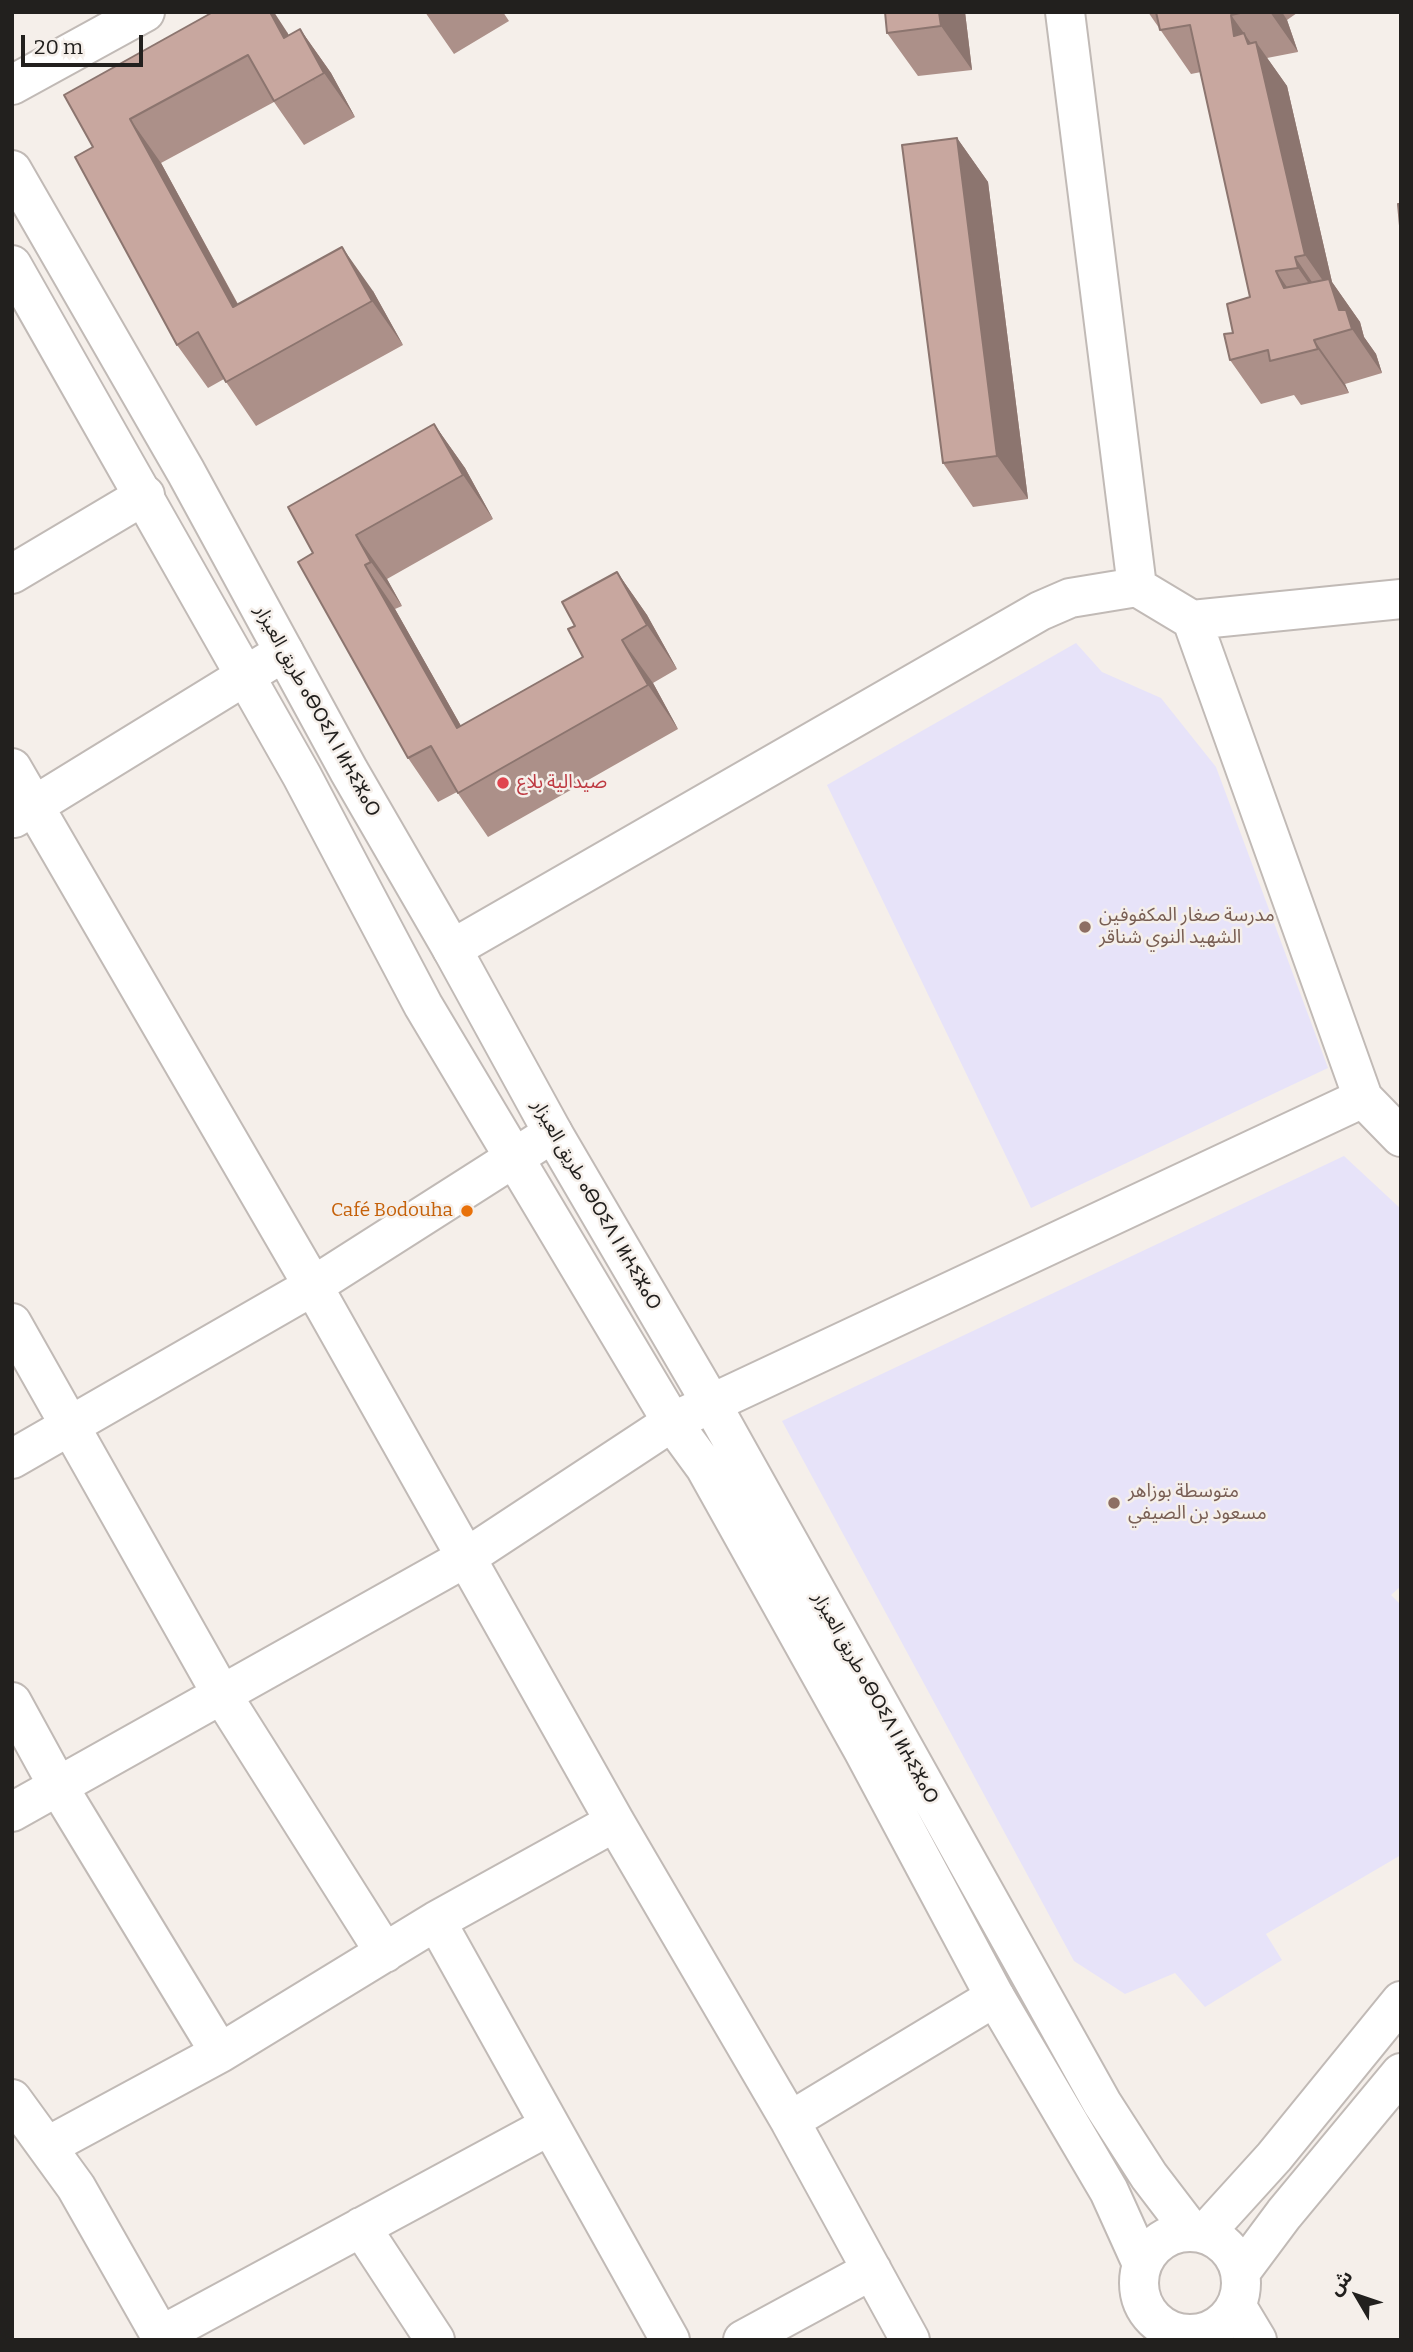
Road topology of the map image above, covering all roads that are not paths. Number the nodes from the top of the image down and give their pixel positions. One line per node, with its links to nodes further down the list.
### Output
1 (145, 12): 3 (street)
2 (1065, 12): 10 (street)
3 (12, 85)
4 (12, 170): 6 (street, طريق العيزار ⴰⴱⵔⵉⴷ ⵏ ⵍⵄⵉⵣⴰⵔ)
5 (12, 265): 7 (street, طريق العيزار ⴰⴱⵔⵉⴷ ⵏ ⵍⵄⵉⵣⴰⵔ)
6 (124, 365): 7 (street); 13 (street, طريق العيزار ⴰⴱⵔⵉⴷ ⵏ ⵍⵄⵉⵣⴰⵔ)
7 (85, 389): 8 (street, طريق العيزار ⴰⴱⵔⵉⴷ ⵏ ⵍⵄⵉⵣⴰⵔ)
8 (145, 495): 9 (street); 14 (street, طريق العيزار ⴰⴱⵔⵉⴷ ⵏ ⵍⵄⵉⵣⴰⵔ)
9 (12, 574)
10 (1137, 587): 12 (street); 17 (street)
11 (1401, 599): 12 (street)
12 (1192, 620): 18 (street)
13 (284, 652): 14 (street); 17 (street, طريق العيزار ⴰⴱⵔⵉⴷ ⵏ ⵍⵄⵉⵣⴰⵔ)
14 (245, 677): 16 (street); 21 (street, طريق العيزار ⴰⴱⵔⵉⴷ ⵏ ⵍⵄⵉⵣⴰⵔ)
15 (12, 768): 16 (street)
16 (24, 813): 22 (street)
17 (452, 949): 19 (street, طريق العيزار ⴰⴱⵔⵉⴷ ⵏ ⵍⵄⵉⵣⴰⵔ)
18 (1363, 1098): 20 (street); 24 (street)
19 (553, 1133): 21 (street); 24 (street, طريق العيزار ⴰⴱⵔⵉⴷ ⵏ ⵍⵄⵉⵣⴰⵔ)
20 (1401, 1137)
21 (512, 1157): 22 (street); 25 (street, طريق العيزار ⴰⴱⵔⵉⴷ ⵏ ⵍⵄⵉⵣⴰⵔ)
22 (313, 1286): 26 (street); 28 (street)
23 (12, 1323): 26 (street)
24 (711, 1403): 25 (street); 45 (street, طريق العيزار ⴰⴱⵔⵉⴷ ⵏ ⵍⵄⵉⵣⴰⵔ)
25 (672, 1422): 28 (street); 36 (street, طريق العيزار ⴰⴱⵔⵉⴷ ⵏ ⵍⵄⵉⵣⴰⵔ)
26 (72, 1426): 27 (street); 29 (street)
27 (12, 1459)
28 (467, 1557): 29 (street); 33 (street)
29 (222, 1695): 31 (street); 35 (street)
30 (12, 1702): 31 (street)
31 (59, 1788): 32 (street); 38 (street)
32 (12, 1812)
33 (615, 1822): 34 (street); 41 (street)
34 (436, 1921): 35 (street); 42 (street)
35 (385, 1953): 38 (street)
36 (995, 1997): 41 (street); 46 (street, طريق العيزار ⴰⴱⵔⵉⴷ ⵏ ⵍⵄⵉⵣⴰⵔ)
37 (1401, 2000): 45 (street)
38 (220, 2053): 43 (street)
39 (1401, 2073): 48 (street)
40 (12, 2099): 43 (street)
41 (790, 2121): 47 (street)
42 (548, 2126): 44 (street); 52 (street)
43 (48, 2146): 50 (street)
44 (361, 2227): 50 (street); 51 (street)
45 (1198, 2232): 46 (street); 48 (street)
46 (1142, 2264): 49 (street)
47 (872, 2270): 53 (street); 54 (street)
48 (1238, 2289): 49 (street); 55 (street)
49 (1181, 2336)
50 (162, 2338)
51 (435, 2340)
52 (670, 2340)
53 (743, 2340)
54 (911, 2340)
55 (1257, 2340)

